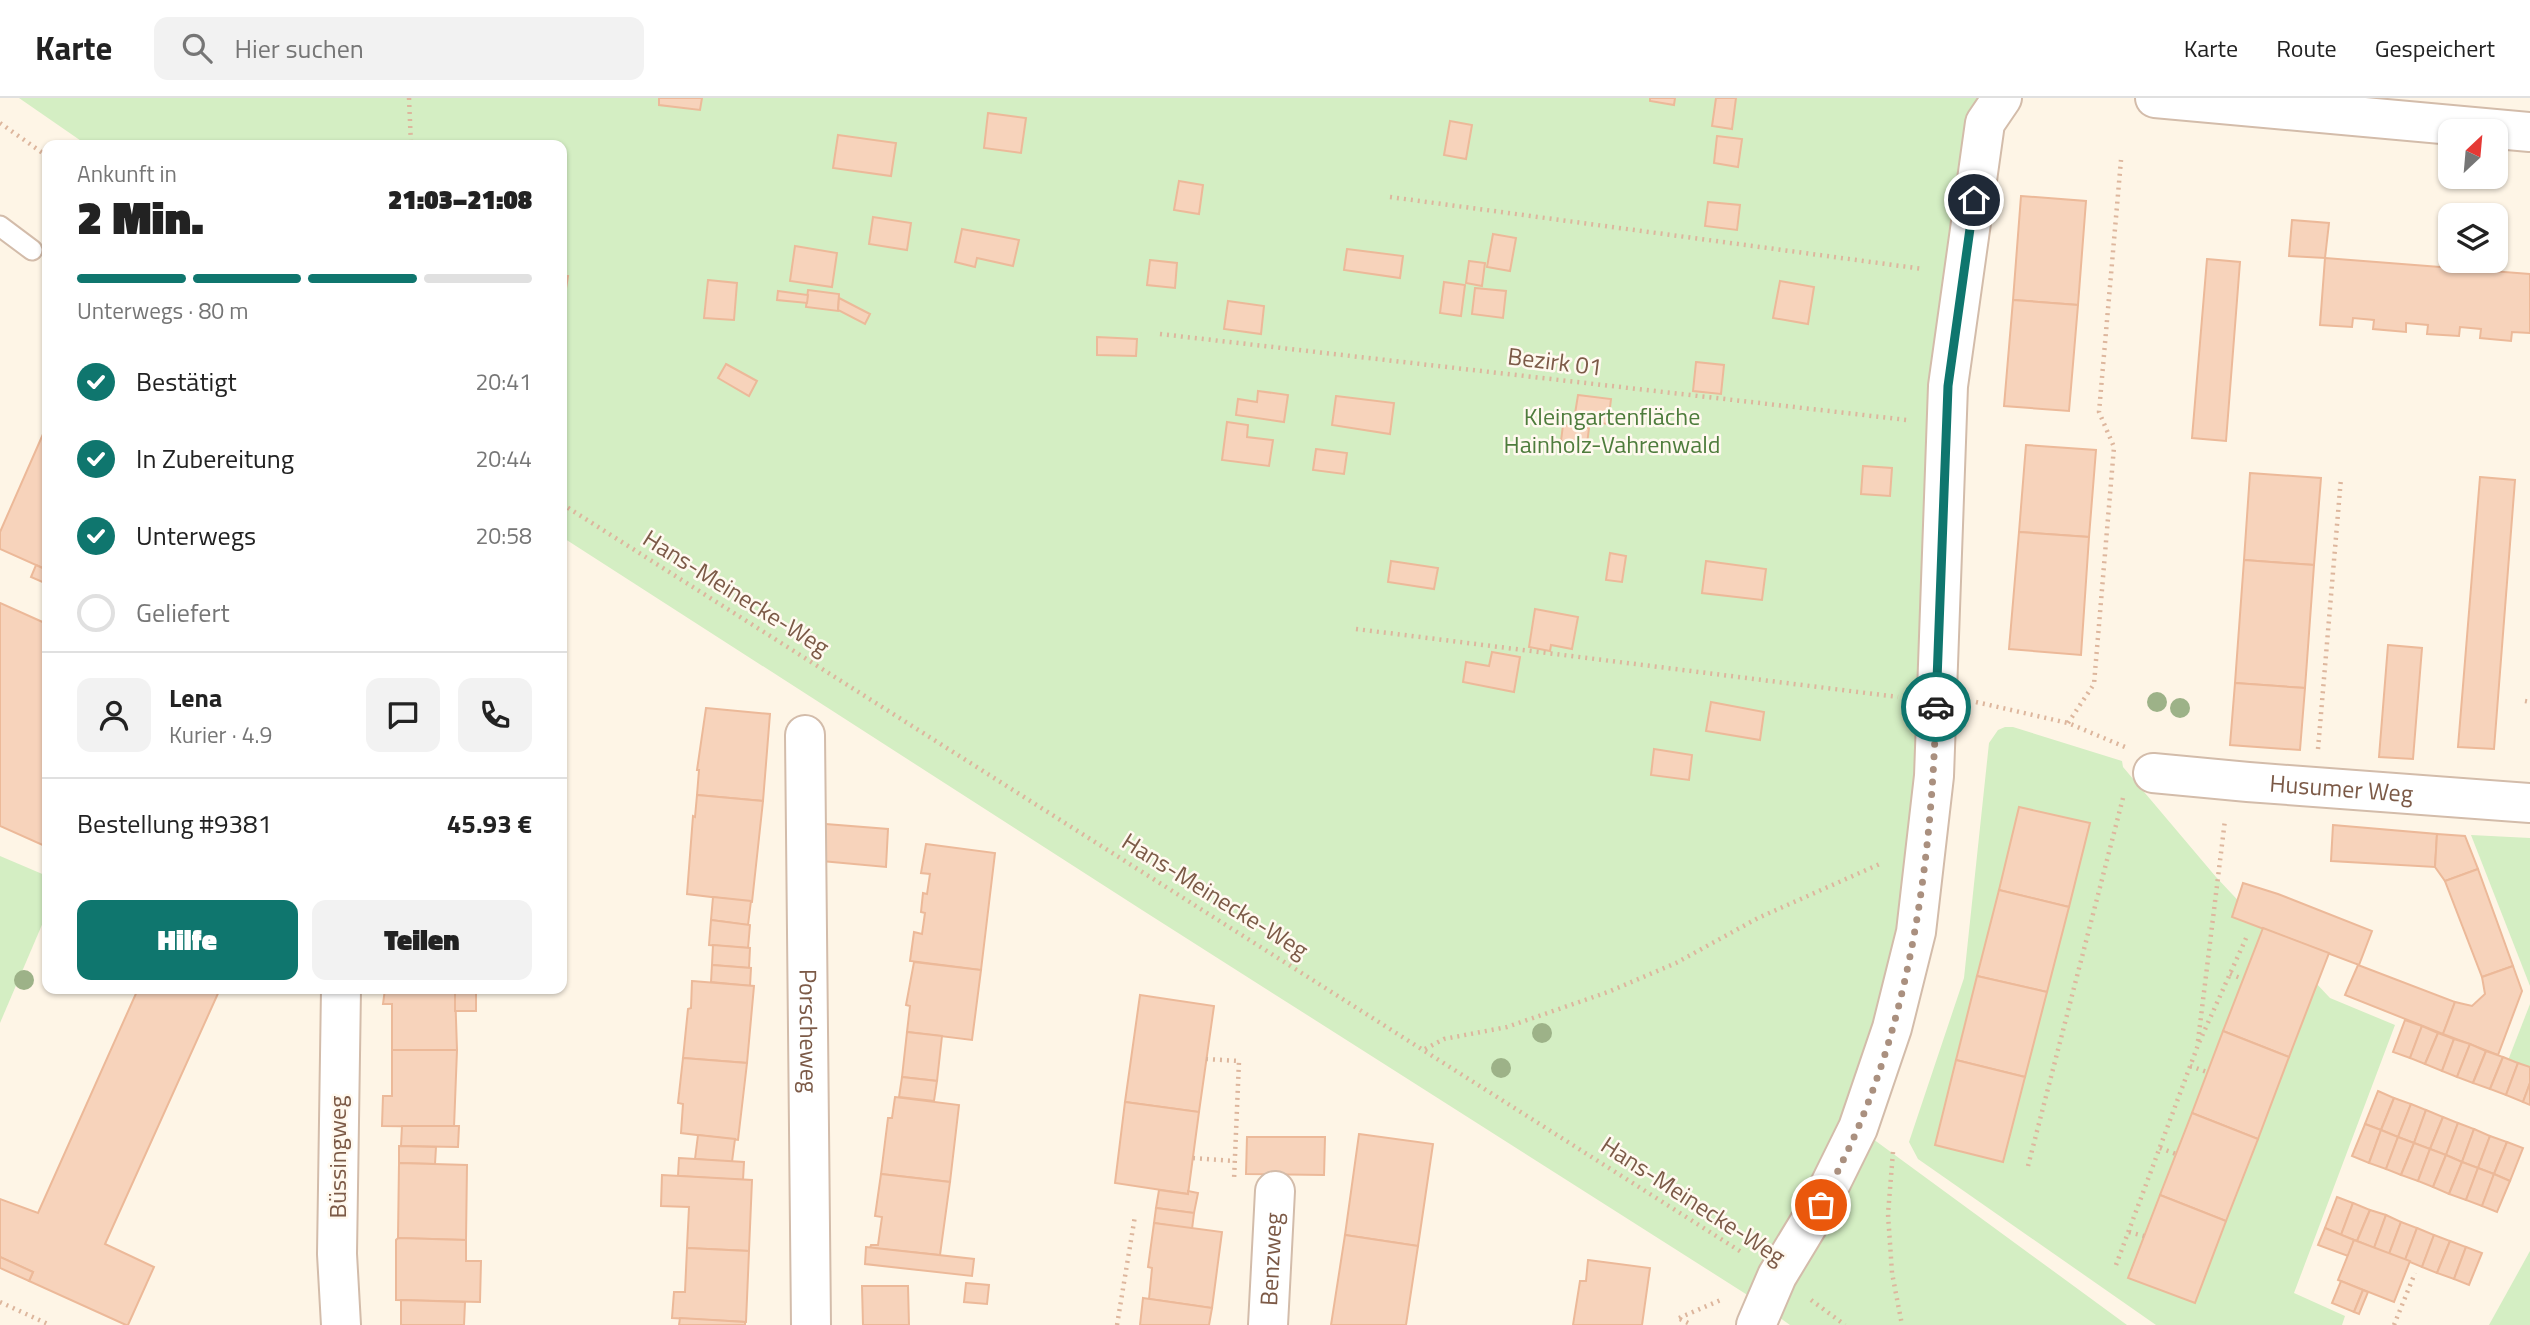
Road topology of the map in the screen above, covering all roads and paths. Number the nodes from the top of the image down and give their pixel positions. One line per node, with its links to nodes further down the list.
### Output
1 (409, 98): 6 (path)
2 (2002, 98): 12 (street)
3 (2155, 98): 5 (street)
4 (0, 123): 7 (path)
5 (2530, 132)
6 (411, 140)
7 (42, 152)
8 (2121, 160): 20 (path)
9 (1390, 197): 12 (path)
10 (0, 226): 11 (lane)
11 (32, 250)
12 (1964, 275): 14 (street)
13 (1160, 334): 14 (path, Bezirk 01)
14 (1946, 424): 18 (street)
15 (2341, 478): 24 (path)
16 (567, 507): 32 (path, Hans-Meinecke-Weg)
17 (1356, 629): 18 (path)
18 (1937, 702): 48 (street)
19 (1976, 702): 20 (path)
20 (2068, 723): 23 (path)
21 (805, 736): 53 (street, Porscheweg)
22 (2230, 780): 23 (street, Husumer Weg); 24 (street, Husumer Weg); 31 (path)
23 (2139, 782): 41 (path)
24 (2315, 787): 25 (street, Husumer Weg)
25 (2530, 803)
26 (1887, 861): 32 (path)
27 (2247, 936): 28 (path)
28 (2230, 974): 29 (path); 31 (path)
29 (2243, 979)
30 (341, 994): 52 (street, Büssingweg)
31 (2198, 1045): 34 (path)
32 (1425, 1050): 48 (path, Hans-Meinecke-Weg)
33 (1206, 1059): 40 (path)
34 (2190, 1066): 35 (path); 36 (path)
35 (2207, 1072)
36 (2160, 1148): 38 (path); 44 (path)
37 (1893, 1149): 59 (path)
38 (2176, 1154)
39 (1193, 1158): 40 (path)
40 (1235, 1161): 42 (path)
41 (2028, 1166)
42 (1275, 1191): 55 (street, Benzweg)
43 (1135, 1216): 54 (path)
44 (2129, 1232): 45 (path); 46 (path)
45 (2144, 1236)
46 (2116, 1265)
47 (2415, 1273): 60 (path)
48 (1777, 1276): 57 (street); 58 (path, Hans-Meinecke-Weg)
49 (0, 1303): 51 (path)
50 (1679, 1318): 56 (path)
51 (50, 1325)
52 (341, 1325)
53 (811, 1325)
54 (1116, 1325)
55 (1268, 1325)
56 (1692, 1325)
57 (1756, 1325)
58 (1845, 1325)
59 (1902, 1325)
60 (2394, 1325)

